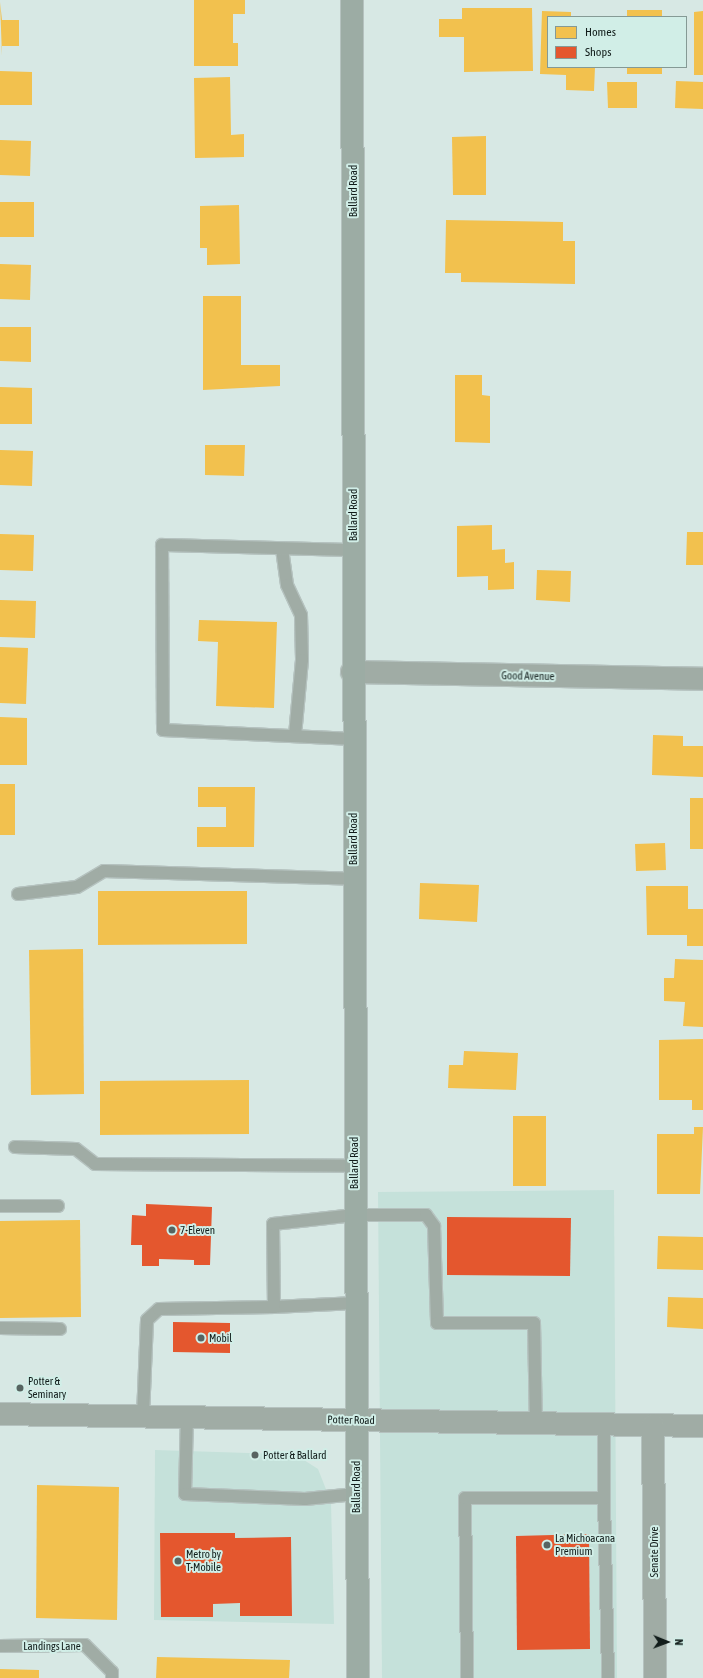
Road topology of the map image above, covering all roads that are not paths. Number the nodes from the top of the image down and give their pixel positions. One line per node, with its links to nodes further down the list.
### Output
1 (352, 0): 3 (street, Ballard Road)
2 (282, 548): 3 (lane); 6 (lane); 6 (lane)
3 (353, 550): 4 (street, Ballard Road)
4 (352, 672): 5 (street, Good Avenue); 7 (street, Ballard Road)
5 (703, 679)
6 (295, 736): 7 (lane)
7 (353, 739): 8 (street, Ballard Road)
8 (353, 880): 9 (lane); 11 (street, Ballard Road)
9 (18, 894)
10 (15, 1147): 11 (lane)
11 (354, 1166): 14 (street, Ballard Road)
12 (0, 1206): 13 (lane)
13 (58, 1206)
14 (355, 1215): 15 (street, Ballard Road); 16 (lane); 23 (lane)
15 (355, 1303): 16 (lane); 22 (street, Ballard Road)
16 (274, 1307): 20 (lane)
17 (0, 1328): 18 (lane)
18 (60, 1329)
19 (0, 1414): 20 (street, Potter Road)
20 (144, 1416): 21 (street, Potter Road)
21 (187, 1417): 22 (street, Potter Road); 27 (lane)
22 (355, 1420): 23 (street, Potter Road); 27 (street, Ballard Road)
23 (536, 1423): 24 (street, Potter Road)
24 (604, 1424): 25 (street, Potter Road); 28 (lane)
25 (653, 1425): 26 (street, Potter Road); 34 (street, Senate Drive)
26 (703, 1426)
27 (356, 1494): 31 (street, Ballard Road)
28 (604, 1498): 32 (lane); 33 (lane)
29 (0, 1646): 30 (lane, Landings Lane)
30 (112, 1678)
31 (358, 1678)
32 (467, 1678)
33 (608, 1678)
34 (655, 1678)

